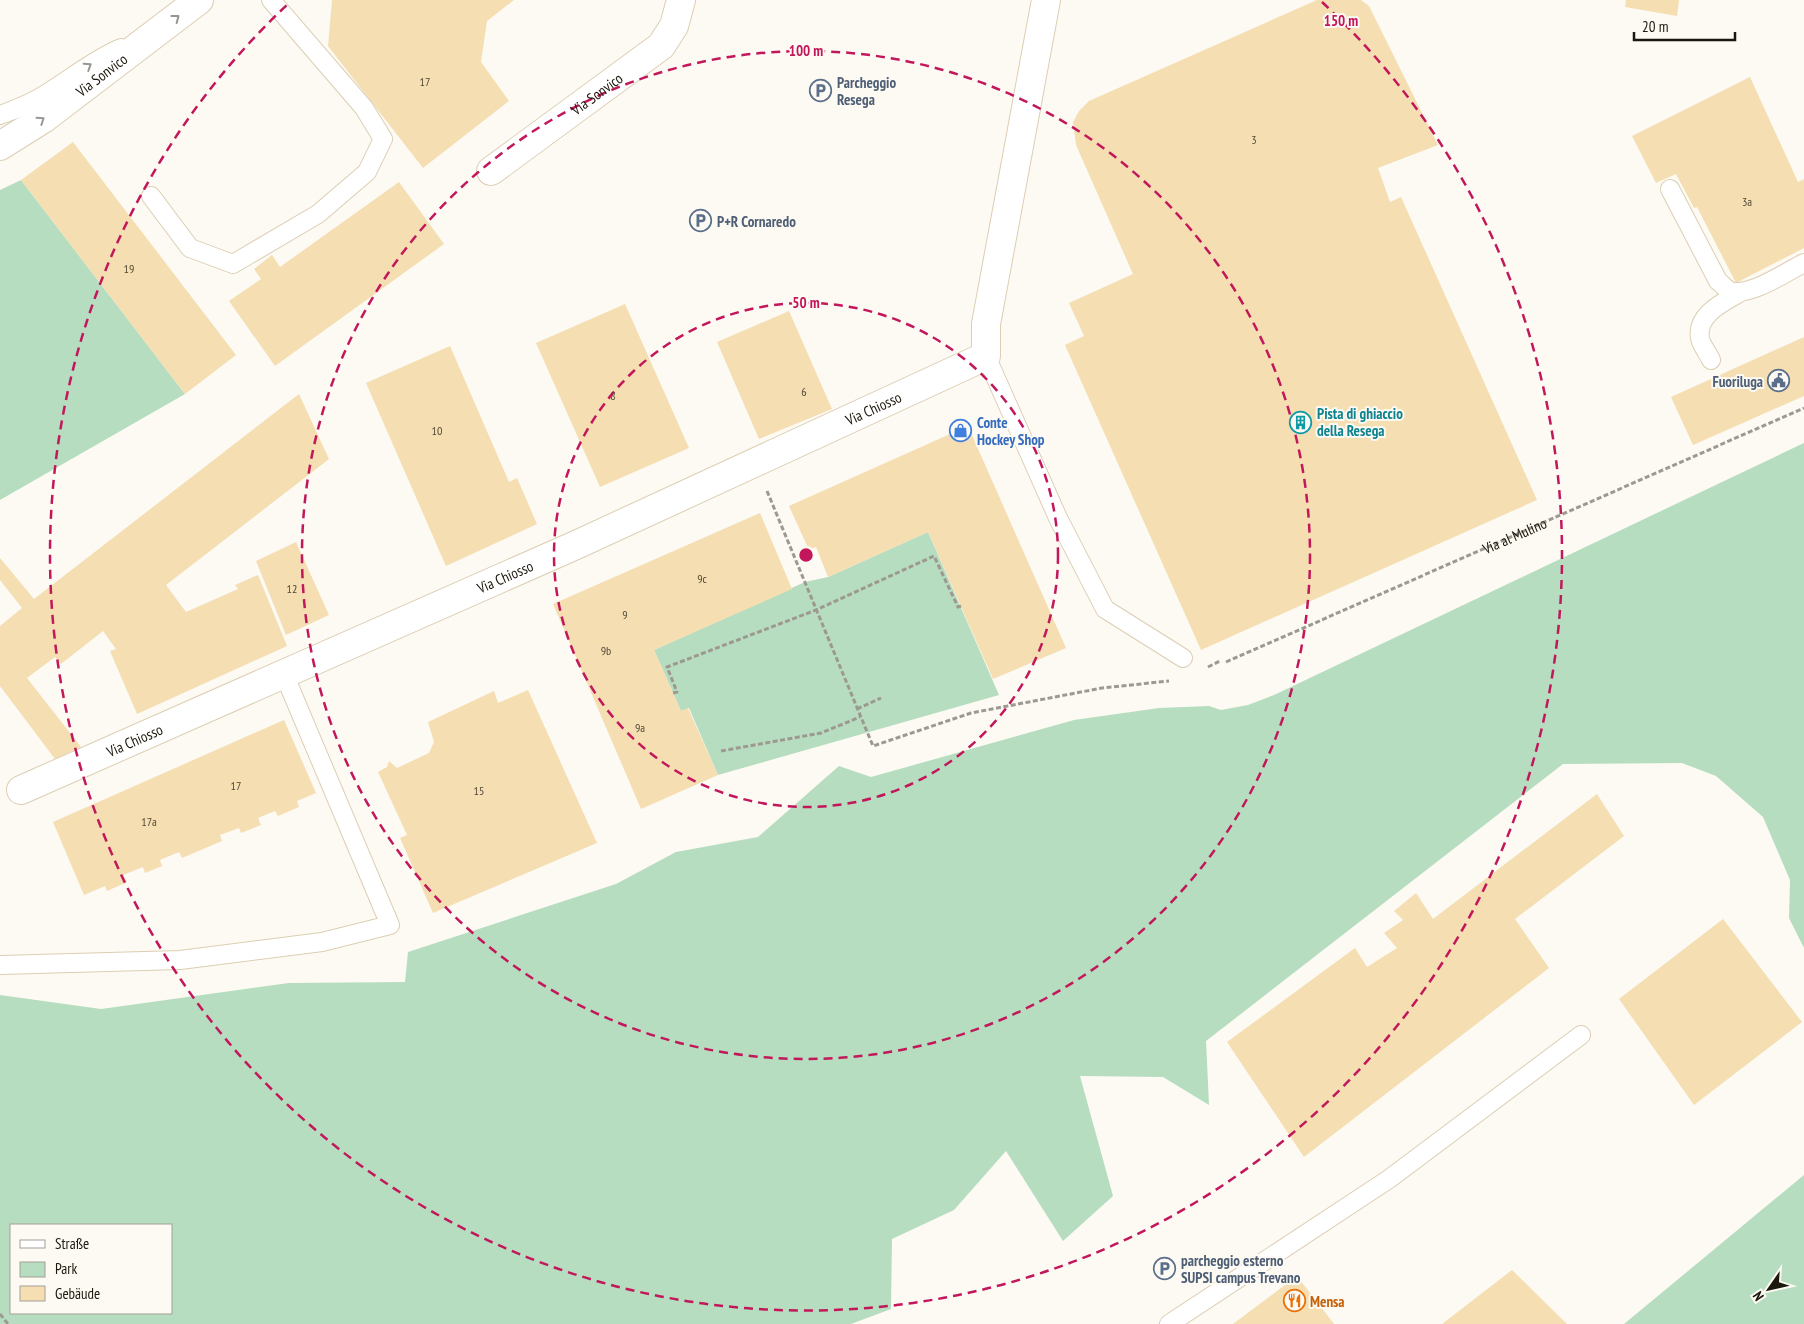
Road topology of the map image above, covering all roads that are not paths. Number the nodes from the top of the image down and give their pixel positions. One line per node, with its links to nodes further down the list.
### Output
1 (199, 0): 5 (street, Via Sonvico, one-way to 1)
2 (271, 0): 10 (lane)
3 (681, 0): 8 (street, Via Sonvico)
4 (1046, 0): 13 (street)
5 (153, 35): 6 (lane, one-way to 5); 7 (street, Via Sonvico, one-way to 5)
6 (0, 115)
7 (0, 146)
8 (491, 170)
9 (1670, 189): 12 (lane)
10 (151, 196)
11 (1804, 263): 12 (lane)
12 (1741, 292): 14 (lane)
13 (986, 356): 15 (lane); 16 (street, Via Chiosso)
14 (1711, 360)
15 (1183, 658)
16 (284, 674): 17 (street, Via Chiosso); 18 (lane)
17 (21, 790)
18 (0, 965)
19 (1581, 1035): 20 (lane)
20 (1169, 1324)

